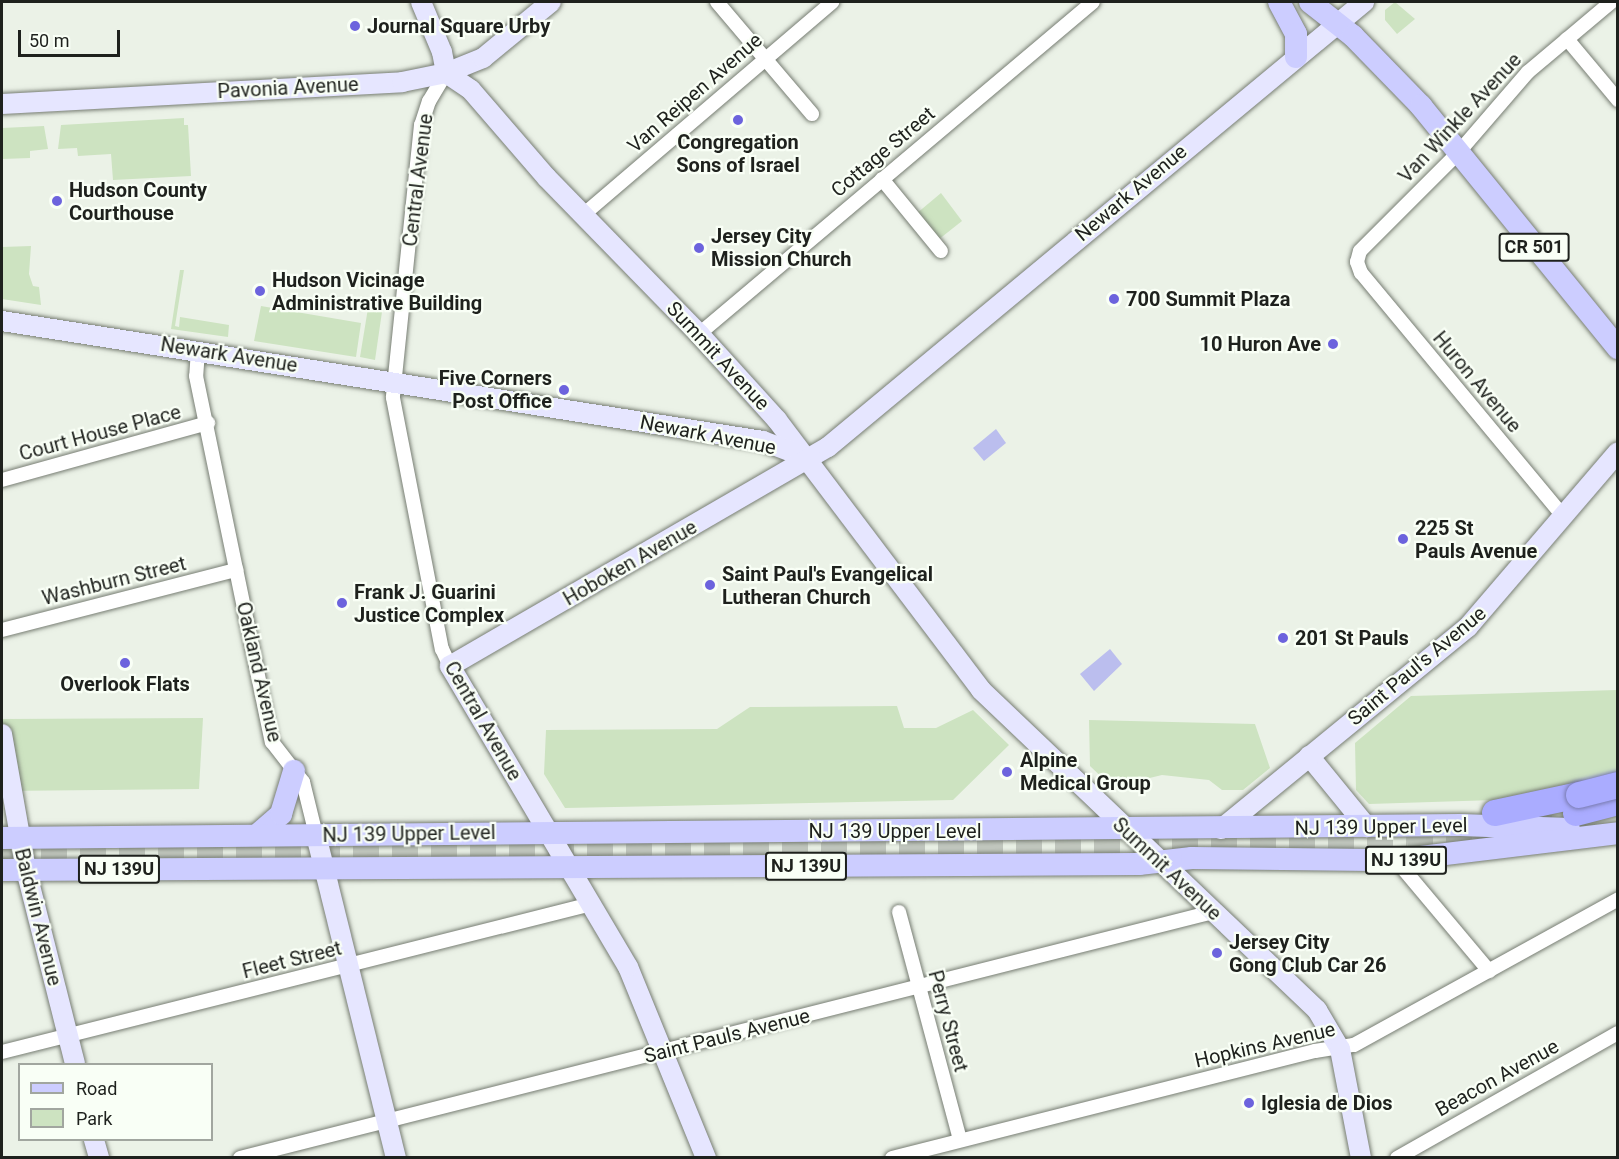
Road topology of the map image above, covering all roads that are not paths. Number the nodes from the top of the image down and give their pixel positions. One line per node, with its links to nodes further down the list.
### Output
1 (421, 2): 14 (main road)
2 (551, 2): 14 (main road, Pavonia Avenue)
3 (717, 2): 13 (street)
4 (832, 2): 13 (street, Van Reipen Avenue)
5 (1093, 2): 19 (street, Cottage Street)
6 (1278, 2): 12 (main road)
7 (1310, 2): 10 (main road, CR 501)
8 (1364, 2): 10 (main road, Newark Avenue)
9 (1611, 2): 11 (street, Van Winkle Avenue)
10 (1338, 24): 12 (main road, Newark Avenue); 18 (main road, CR 501)
11 (1567, 39): 15 (street); 18 (street, Van Winkle Avenue)
12 (1296, 57): 30 (main road, Newark Avenue)
13 (764, 58): 17 (street); 20 (street, Van Reipen Avenue)
14 (446, 73): 16 (main road, Pavonia Avenue); 20 (main road, Summit Avenue); 27 (street, Central Avenue)
15 (1617, 100)
16 (2, 104)
17 (812, 114)
18 (1458, 153): 22 (street, Van Winkle Avenue); 25 (main road, CR 501)
19 (882, 179): 21 (street); 24 (street, Cottage Street)
20 (583, 215): 24 (main road, Summit Avenue)
21 (940, 251)
22 (1361, 273): 32 (street, Huron Avenue)
23 (2, 321): 26 (main road, Newark Avenue)
24 (699, 334): 30 (main road, Summit Avenue)
25 (1617, 348)
26 (198, 350): 27 (main road, Newark Avenue); 28 (street, Oakland Avenue)
27 (394, 381): 30 (main road, Newark Avenue); 35 (street, Central Avenue)
28 (208, 423): 31 (street, Court House Place); 33 (street, Oakland Avenue)
29 (1617, 452): 32 (main road, Saint Paul's Avenue)
30 (810, 459): 35 (main road, Hoboken Avenue); 45 (main road, Summit Avenue)
31 (2, 480)
32 (1563, 516): 37 (main road, Saint Paul's Avenue)
33 (236, 570): 34 (street, Washburn Street); 38 (street, Oakland Avenue)
34 (2, 630)
35 (450, 666): 46 (main road, Central Avenue)
36 (2, 734): 50 (main road, Baldwin Avenue)
37 (1309, 756): 43 (main road); 44 (main road, Saint Paul's Avenue)
38 (294, 771): 48 (main road); 49 (street, Oakland Avenue)
39 (1617, 785): 41 (highway, bridge)
40 (1617, 802): 41 (highway)
41 (1577, 804): 42 (highway)
42 (1495, 813)
43 (1367, 827): 44 (main road, NJ 139 Upper Level / NJ 139U); 47 (main road, NJ 139 Upper Level / NJ 139U)
44 (1221, 828): 45 (main road, NJ 139 Upper Level / NJ 139U)
45 (1124, 829): 46 (main road, NJ 139 Upper Level / NJ 139U); 52 (main road, Summit Avenue)
46 (549, 833): 49 (main road, NJ 139 Upper Level / NJ 139U); 54 (main road, Central Avenue)
47 (1617, 833): 51 (main road, NJ 139 Upper Level / NJ 139U)
48 (257, 835): 49 (main road, NJ 139 Upper Level / NJ 139U); 50 (main road, NJ 139 Upper Level / NJ 139U)
49 (316, 835): 53 (main road, Oakland Avenue)
50 (10, 838): 56 (main road, Baldwin Avenue)
51 (1396, 860): 52 (main road, NJ 139 Upper Level / NJ 139U); 62 (street)
52 (1161, 863): 54 (main road, NJ 139 Upper Level / NJ 139U); 60 (main road, Summit Avenue)
53 (324, 867): 54 (main road, NJ 139 Upper Level / NJ 139U); 56 (main road, NJ 139U); 61 (main road, Oakland Avenue)
54 (569, 868): 58 (main road, Central Avenue)
55 (2, 870): 56 (main road, NJ 139U)
56 (26, 870): 65 (main road, Baldwin Avenue)
57 (1617, 899): 62 (street, Hopkins Avenue)
58 (591, 904): 61 (street, Fleet Street); 67 (main road, Central Avenue)
59 (900, 912): 63 (street, Perry Street)
60 (1213, 912): 63 (street, Saint Pauls Avenue); 66 (main road, Summit Avenue)
61 (348, 966): 65 (street, Fleet Street); 70 (main road, Oakland Avenue)
62 (1489, 971): 66 (street, Hopkins Avenue)
63 (919, 989): 67 (street, Saint Pauls Avenue); 71 (street, Perry Street)
64 (1617, 1033): 79 (street, Beacon Avenue)
65 (68, 1036): 68 (street, Fleet Street); 69 (main road, Baldwin Avenue)
66 (1340, 1049): 71 (street, Hopkins Avenue); 78 (main road, Summit Avenue)
67 (663, 1052): 70 (street, Saint Pauls Avenue); 76 (main road, Central Avenue)
68 (2, 1053)
69 (75, 1063)
70 (386, 1120): 74 (street, Saint Pauls Avenue); 75 (main road, Oakland Avenue)
71 (960, 1140): 77 (street, Hopkins Avenue)
72 (94, 1141): 73 (main road)
73 (99, 1158)
74 (240, 1158)
75 (396, 1158)
76 (706, 1158)
77 (892, 1158)
78 (1361, 1158)
79 (1397, 1158)

